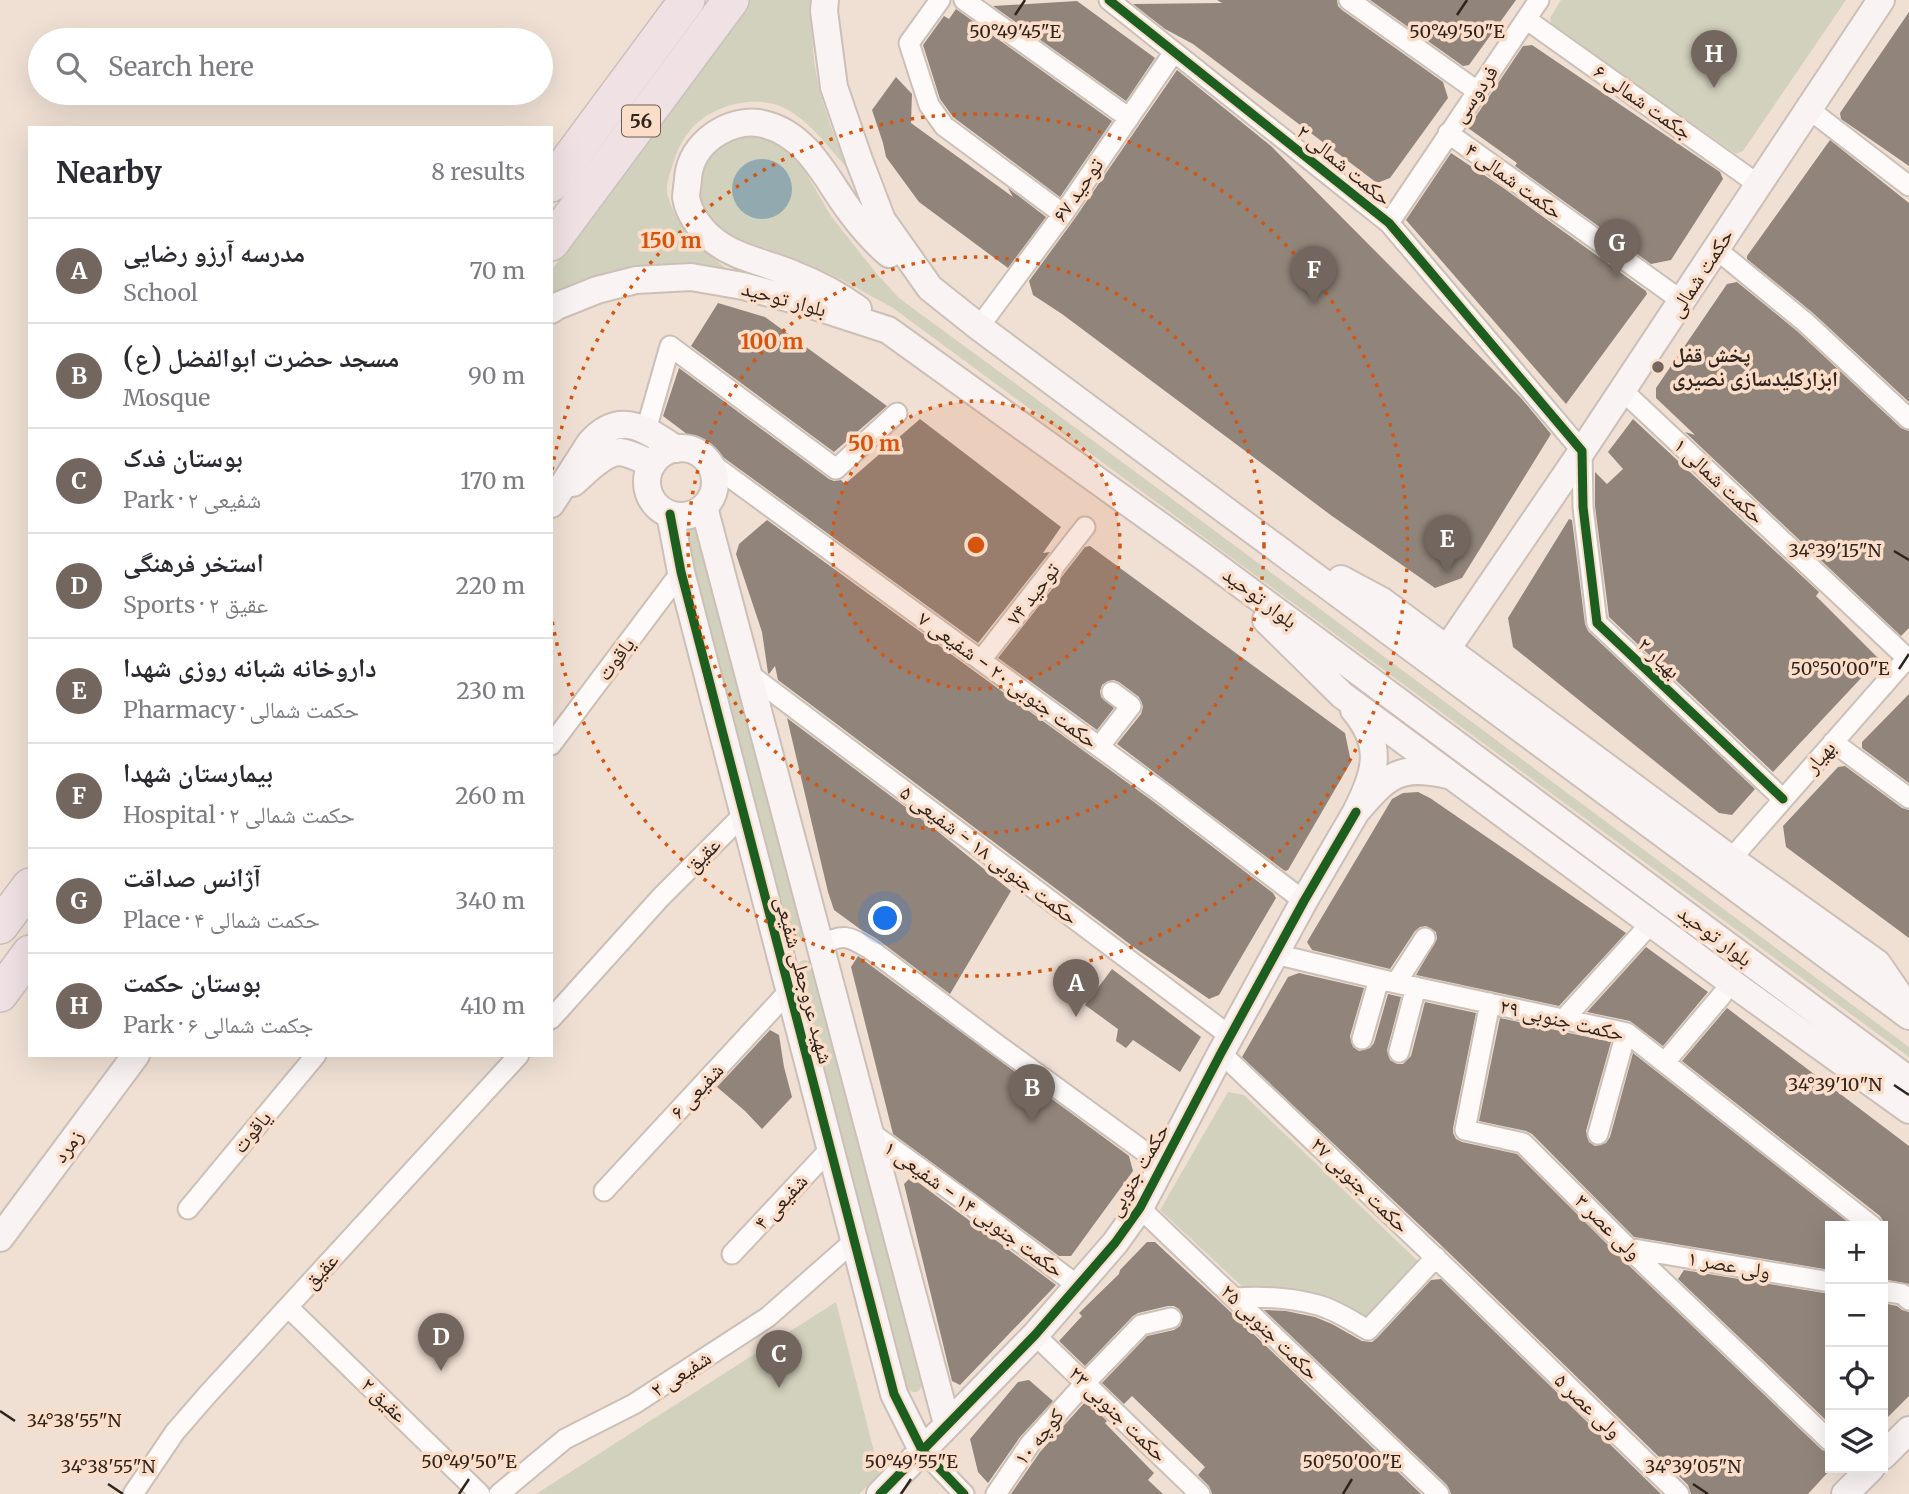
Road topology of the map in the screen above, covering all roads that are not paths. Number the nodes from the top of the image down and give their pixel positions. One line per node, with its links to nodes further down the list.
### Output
1 (687, 0): 16 (highway, 56)
2 (731, 0): 21 (highway, 56)
3 (825, 0): 23 (main road)
4 (940, 0): 19 (street)
5 (964, 0): 14 (street)
6 (1109, 0): 11 (street, حکمت شمالی ۲)
7 (1349, 0): 12 (street)
8 (1539, 0): 10 (street, فردوسی)
9 (1881, 0): 13 (main road, حکمت شمالی)
10 (1526, 19): 12 (street, فردوسی); 17 (street, جکمت شمالی ۶)
11 (1174, 52): 14 (street, توحید ۶۷); 20 (street, حکمت شمالی ۲)
12 (1477, 91): 15 (street, فردوسی)
13 (1810, 110): 17 (main road, حکمت شمالی); 18 (street)
14 (1129, 118): 19 (street, توحید ۶۷)
15 (1448, 133): 20 (street, فردوسی); 24 (street, حکمت شمالی ۴)
16 (553, 181)
17 (1759, 185): 22 (main road, حکمت شمالی)
18 (1909, 186)
19 (1063, 214): 26 (street, توحید ۶۷)
20 (1389, 223): 33 (street, حکمت شمالی ۲)
21 (553, 240)
22 (1716, 249): 24 (main road, حکمت شمالی); 30 (street)
23 (930, 288): 26 (main road); 27 (main road)
24 (1682, 301): 28 (main road, حکمت شمالی)
25 (553, 309): 27 (main road, بلوار توحید)
26 (979, 327): 39 (main road)
27 (888, 330): 41 (main road, بلوار توحید)
28 (1622, 390): 33 (main road, حکمت شمالی); 44 (street, حکمت شمالی ۱)
29 (897, 413): 31 (street)
30 (1909, 419)
31 (646, 430): 32 (main road); 36 (main road)
32 (676, 449): 34 (main road); 35 (main road)
33 (1582, 451): 43 (main road, حکمت شمالی); 54 (street, بهیار ۲)
34 (709, 462): 37 (main road); 45 (street, حکمت جنوبی ۲۰ - شفیعی ۷)
35 (652, 464): 36 (main road); 38 (main road)
36 (554, 500)
37 (704, 507): 38 (main road); 46 (main road, شهید عروجعلی شفیعی)
38 (670, 514): 42 (main road, شهید عروجعلی شفیعی)
39 (1236, 518): 43 (main road); 74 (main road)
40 (1085, 527): 45 (street, توحید ۷۴)
41 (1201, 555): 48 (main road); 85 (main road, بلوار توحید)
42 (681, 572): 50 (street, یاقوت); 56 (main road, شهید عروجعلی شفیعی)
43 (1447, 649): 57 (main road)
44 (1908, 657): 49 (street, بهیار)
45 (981, 660): 51 (street, حکمت جنوبی ۲۰ - شفیعی ۷)
46 (748, 674): 63 (main road, شهید عروجعلی شفیعی); 79 (street, حکمت جنوبی ۱۸ - شفیعی ۵)
47 (1112, 692): 51 (street)
48 (1342, 695): 52 (main road); 55 (main road)
49 (1833, 742): 53 (street); 54 (street, بهیار)
50 (553, 743)
51 (1099, 747): 59 (street, حکمت جنوبی ۲۰ - شفیعی ۷)
52 (1451, 776): 55 (main road); 86 (main road)
53 (1909, 798)
54 (1783, 799): 57 (street, بهیار)
55 (1356, 812): 59 (main road, حکمت جنوبی)
56 (743, 815): 66 (main road, شهید عروجعلی شفیعی); 75 (street, عقیق)
57 (1731, 859): 73 (main road)
58 (28, 889): 60 (highway)
59 (1304, 901): 64 (main road, حکمت جنوبی)
60 (0, 926)
61 (1643, 932): 76 (street)
62 (1425, 938): 67 (street)
63 (820, 945): 66 (main road); 87 (main road, شهید عروجعلی شفیعی); 90 (street)
64 (1275, 954): 67 (street, حکمت جنوبی ۲۹); 79 (main road, حکمت جنوبی)
65 (28, 956): 70 (highway)
66 (780, 957): 69 (main road, شهید عروجعلی شفیعی)
67 (1387, 981): 68 (street, حکمت جنوبی ۲۹); 78 (street)
68 (1416, 988): 72 (street, حکمت جنوبی ۲۹); 80 (street)
69 (789, 991): 89 (main road, شهید عروجعلی شفیعی); 91 (street, شفیعی ۶)
70 (0, 994)
71 (1722, 995): 84 (street)
72 (1490, 1003): 76 (street, حکمت جنوبی ۲۹); 97 (street, ولی عصر ۳)
73 (1909, 1009)
74 (1909, 1016)
75 (553, 1017)
76 (1564, 1018): 77 (street, حکمت جنوبی ۲۹)
77 (1626, 1032): 84 (street, حکمت جنوبی ۲۹); 88 (street)
78 (1362, 1040)
79 (1225, 1044): 90 (main road, حکمت جنوبی); 99 (street, حکمت جنوبی ۲۷)
80 (1399, 1052)
81 (135, 1057): 95 (main road, زمرد)
82 (314, 1057): 93 (street, یاقوت)
83 (517, 1057): 107 (street, عقیق)
84 (1665, 1062): 94 (street, حکمت جنوبی ۲۹)
85 (1909, 1080)
86 (1909, 1110)
87 (870, 1132): 102 (street, حکمت جنوبی ۱۴ - شفیعی ۱); 111 (main road, شهید عروجعلی شفیعی)
88 (1598, 1134)
89 (830, 1149): 96 (main road, شهید عروجعلی شفیعی); 98 (street, شفیعی ۴)
90 (1163, 1165): 92 (main road, حکمت جنوبی)
91 (604, 1191)
92 (1140, 1208): 102 (main road, حکمت جنوبی); 105 (street, حکمت جنوبی ۲۵)
93 (188, 1209)
94 (1866, 1221)
95 (0, 1238)
96 (855, 1241): 113 (main road, شهید عروجعلی شفیعی); 122 (street, شفیعی ۲)
97 (1628, 1248): 100 (street, ولی عصر ۱); 104 (street, ولی عصر ۳)
98 (732, 1254)
99 (1436, 1257): 105 (street); 108 (street, حکمت جنوبی ۲۷)
100 (1688, 1257): 101 (street, ولی عصر ۱); 104 (street)
101 (1825, 1281)
102 (1078, 1286): 110 (main road, حکمت جنوبی)
103 (1888, 1292): 106 (street)
104 (1676, 1293): 116 (street, ولی عصر ۳)
105 (1234, 1298): 127 (street, حکمت جنوبی ۲۵)
106 (1909, 1300)
107 (288, 1307): 120 (street, عقیق); 121 (street, عقیق ۲)
108 (1498, 1317): 128 (street, ولی عصر ۵)
109 (1171, 1318): 112 (street, کوچه ۱۰)
110 (1035, 1335): 112 (street, حکمت جنوبی ۲۳); 114 (main road, حکمت جنوبی)
111 (936, 1379): 113 (main road); 114 (main road, شهید عروجعلی شفیعی)
112 (1085, 1383): 125 (street, کوچه ۱۰); 126 (street, حکمت جنوبی ۲۳)
113 (894, 1394): 118 (main road, شهید عروجعلی شفیعی)
114 (947, 1424): 118 (main road, حکمت جنوبی)
115 (1909, 1430): 117 (main road)
116 (1825, 1436)
117 (1888, 1449)
118 (922, 1450): 123 (main road, حکمت جنوبی); 124 (street)
119 (1863, 1473): 129 (main road)
120 (133, 1494)
121 (480, 1494)
122 (499, 1494)
123 (880, 1494)
124 (964, 1494)
125 (996, 1494)
126 (1200, 1494)
127 (1439, 1494)
128 (1679, 1494)
129 (1845, 1494)

